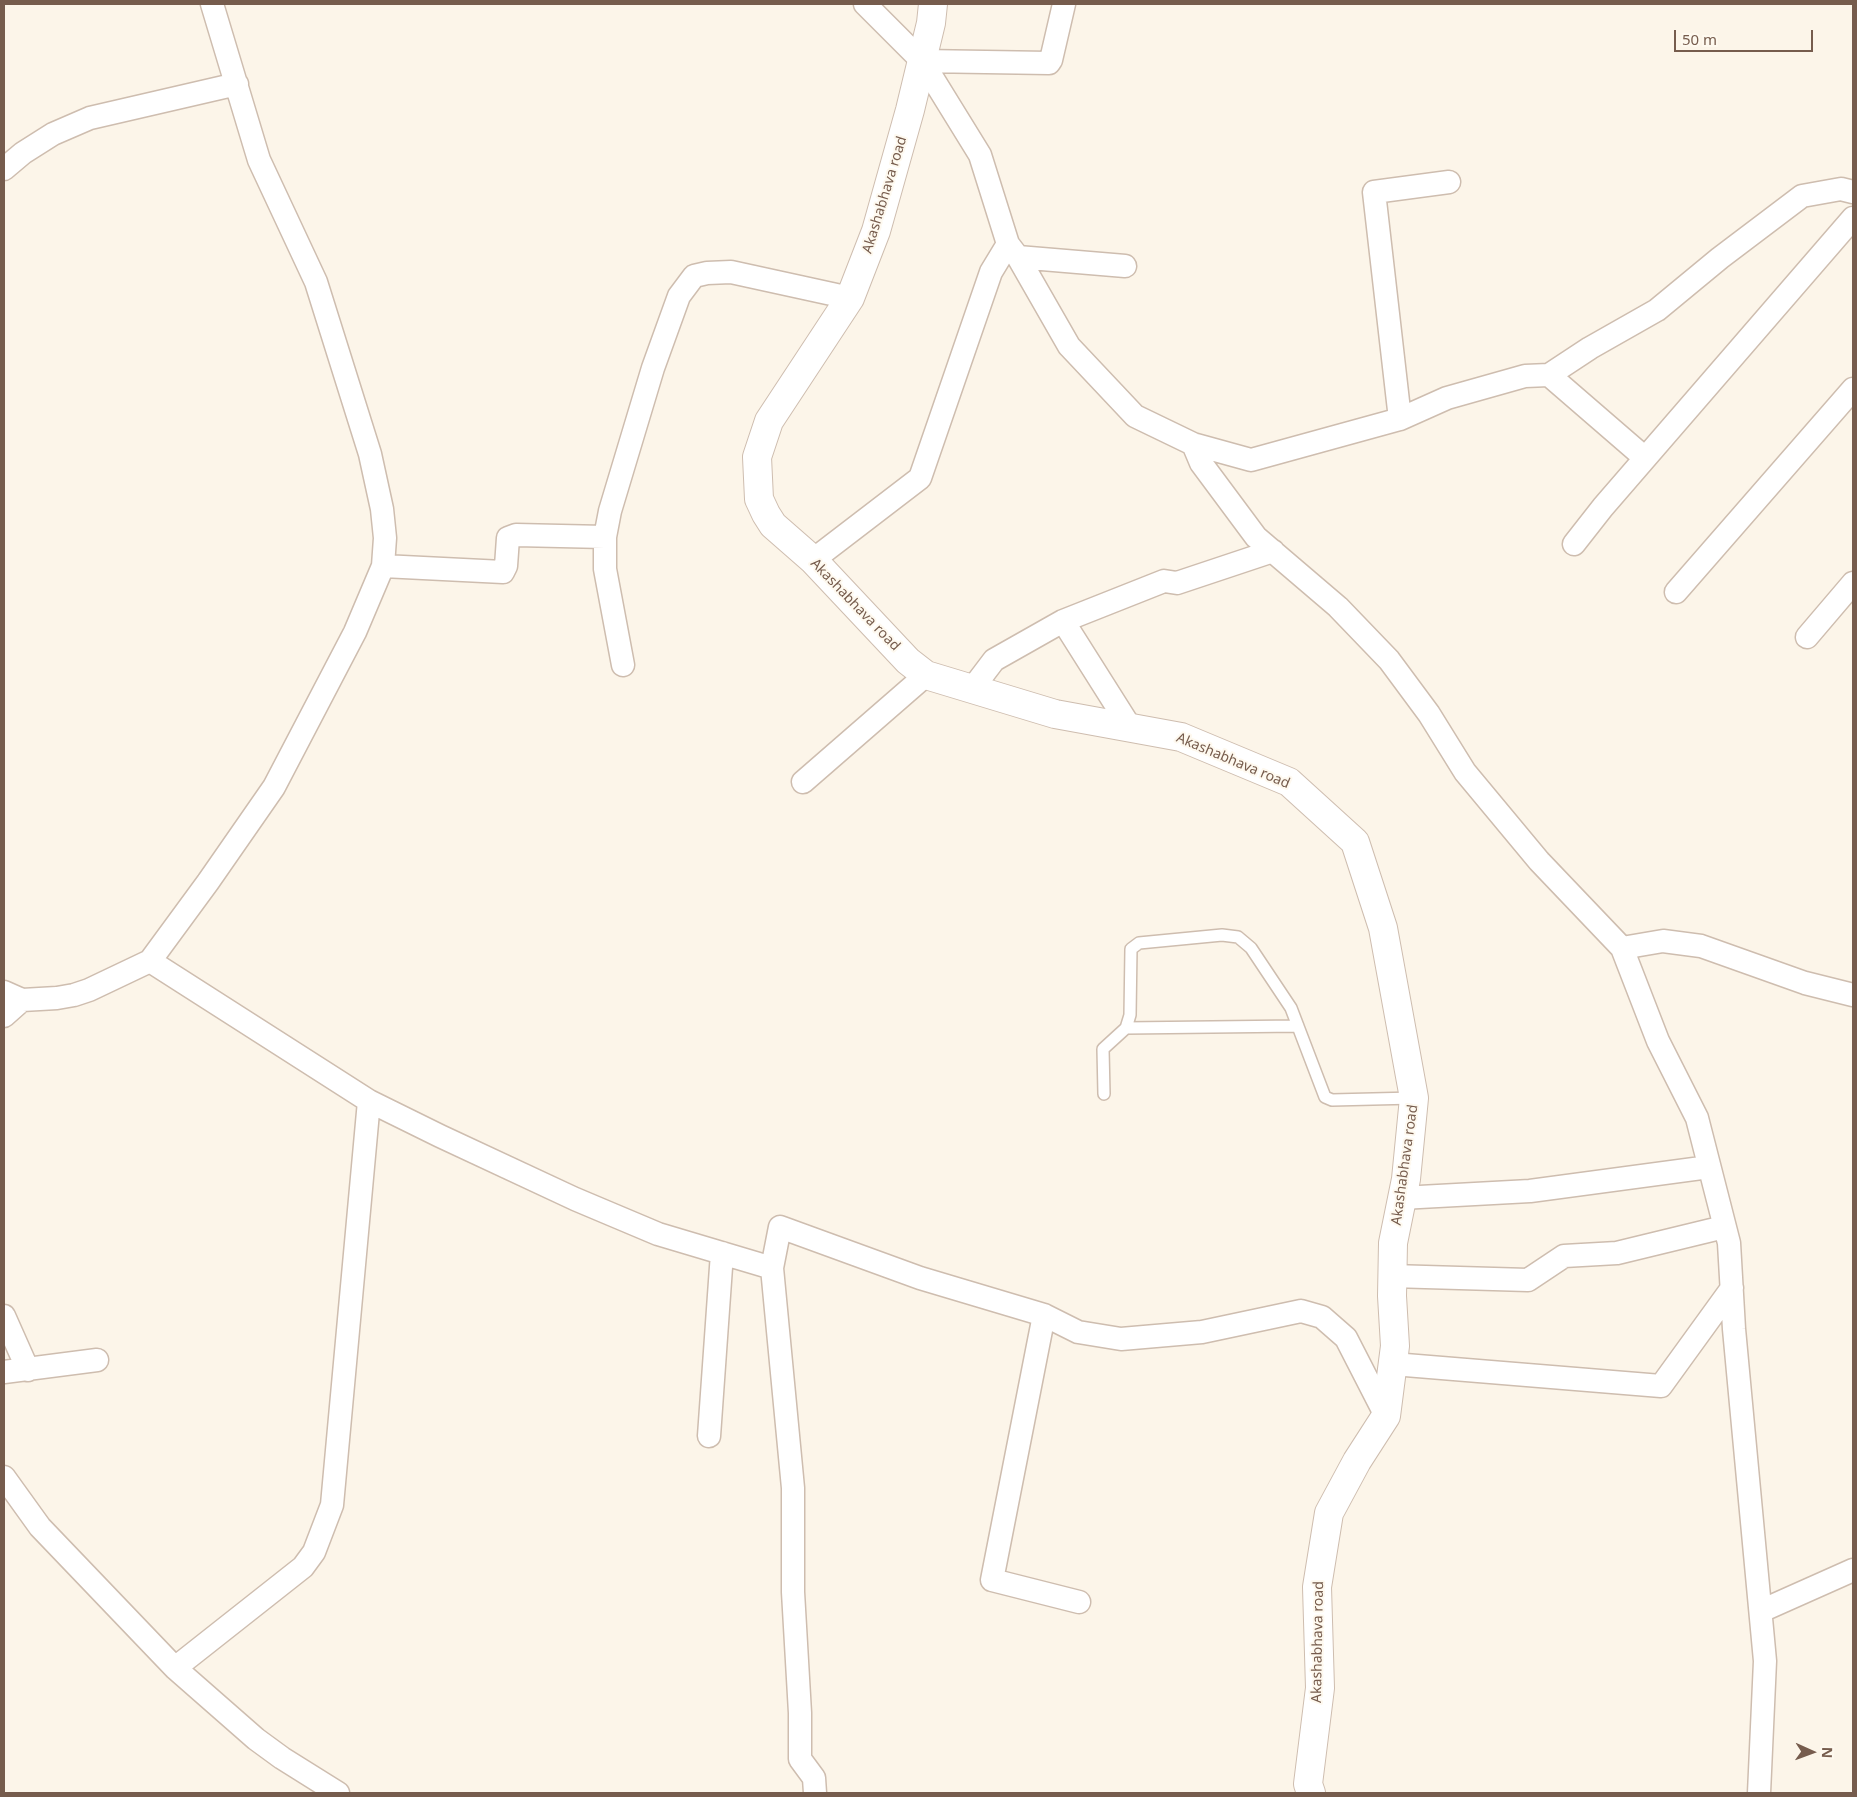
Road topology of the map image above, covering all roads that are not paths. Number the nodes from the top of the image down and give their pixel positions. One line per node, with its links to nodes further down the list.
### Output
1 (212, 4): 6 (street)
2 (865, 4): 5 (street)
3 (933, 4): 5 (street, Akashabhava road)
4 (1064, 4): 5 (street)
5 (922, 61): 11 (street); 13 (street, Akashabhava road)
6 (237, 84): 7 (street); 23 (street)
7 (4, 169)
8 (1449, 182): 16 (street)
9 (1853, 192): 14 (street)
10 (1853, 218): 18 (street)
11 (1013, 250): 12 (street); 17 (street); 22 (street)
12 (1125, 266)
13 (850, 298): 19 (street); 22 (street, Akashabhava road)
14 (1549, 375): 16 (street); 18 (street)
15 (1853, 389): 25 (street)
16 (1400, 419): 17 (street)
17 (1193, 444): 21 (street)
18 (1645, 458): 20 (street)
19 (605, 537): 23 (street); 28 (street)
20 (1574, 544)
21 (1273, 551): 26 (street); 33 (street)
22 (813, 560): 29 (street, Akashabhava road)
23 (382, 566): 34 (street)
24 (1853, 583): 27 (street)
25 (1676, 592)
26 (1063, 621): 30 (street); 31 (street)
27 (1807, 636)
28 (623, 665)
29 (926, 675): 30 (street, Akashabhava road); 32 (street)
30 (972, 689): 31 (street, Akashabhava road)
31 (1130, 727): 41 (street, Akashabhava road)
32 (803, 782)
33 (1622, 948): 35 (street); 43 (street)
34 (150, 961): 36 (street); 42 (street)
35 (1853, 995)
36 (13, 996): 37 (street)
37 (4, 1016)
38 (1298, 1026): 39 (lane); 39 (lane); 41 (lane)
39 (1126, 1028): 40 (lane)
40 (1104, 1094)
41 (1414, 1098): 44 (street, Akashabhava road)
42 (369, 1101): 46 (street); 62 (street)
43 (1709, 1167): 44 (street); 45 (street)
44 (1401, 1198): 48 (street, Akashabhava road)
45 (1724, 1227): 48 (street); 49 (street)
46 (722, 1253): 47 (street); 57 (street)
47 (772, 1268): 50 (street); 64 (street)
48 (1392, 1276): 53 (street, Akashabhava road)
49 (1732, 1288): 53 (street); 61 (street)
50 (1044, 1315): 56 (street); 60 (street)
51 (4, 1316): 54 (street)
52 (97, 1360): 54 (street)
53 (1393, 1364): 56 (street, Akashabhava road)
54 (28, 1370): 55 (street)
55 (4, 1372)
56 (1386, 1416): 65 (street, Akashabhava road)
57 (709, 1436)
58 (4, 1477): 62 (street)
59 (1853, 1570): 61 (street)
60 (1079, 1602)
61 (1761, 1611): 66 (street)
62 (175, 1668): 63 (street)
63 (338, 1793)
64 (815, 1793)
65 (1311, 1793)
66 (1759, 1793)

